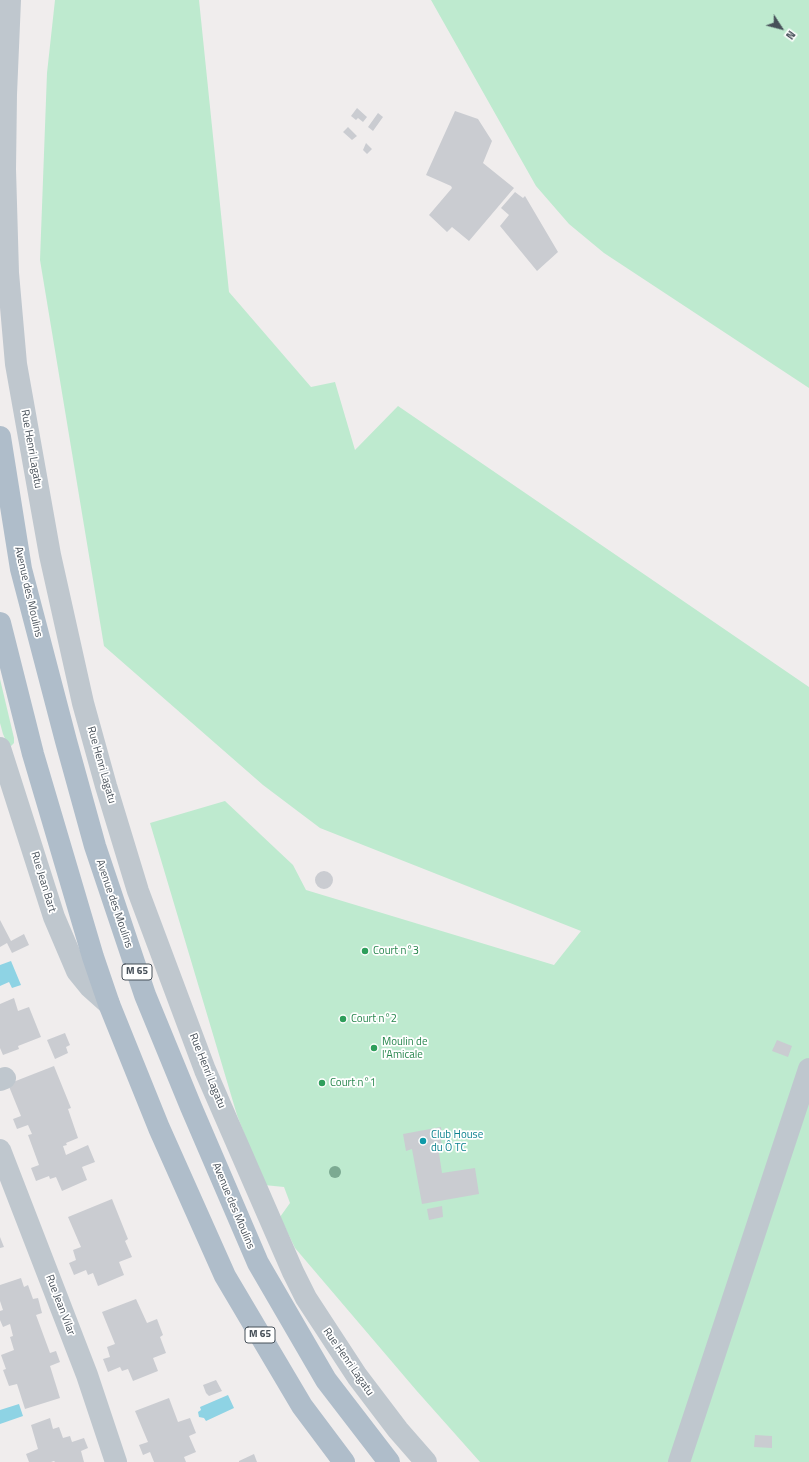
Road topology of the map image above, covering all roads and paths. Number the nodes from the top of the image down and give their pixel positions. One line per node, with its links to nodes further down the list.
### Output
1 (10, 0): 11 (street, Rue Henri Lagatu)
2 (0, 437): 10 (main road, Avenue des Moulins / M 65)
3 (0, 623): 5 (main road, M 65)
4 (0, 748): 5 (street, Rue Jean Bart)
5 (109, 1004): 9 (main road, M 65)
6 (809, 1069): 12 (street)
7 (0, 1150): 8 (street, Rue Jean Vilar)
8 (116, 1462)
9 (344, 1462)
10 (389, 1462)
11 (426, 1462)
12 (679, 1462)

